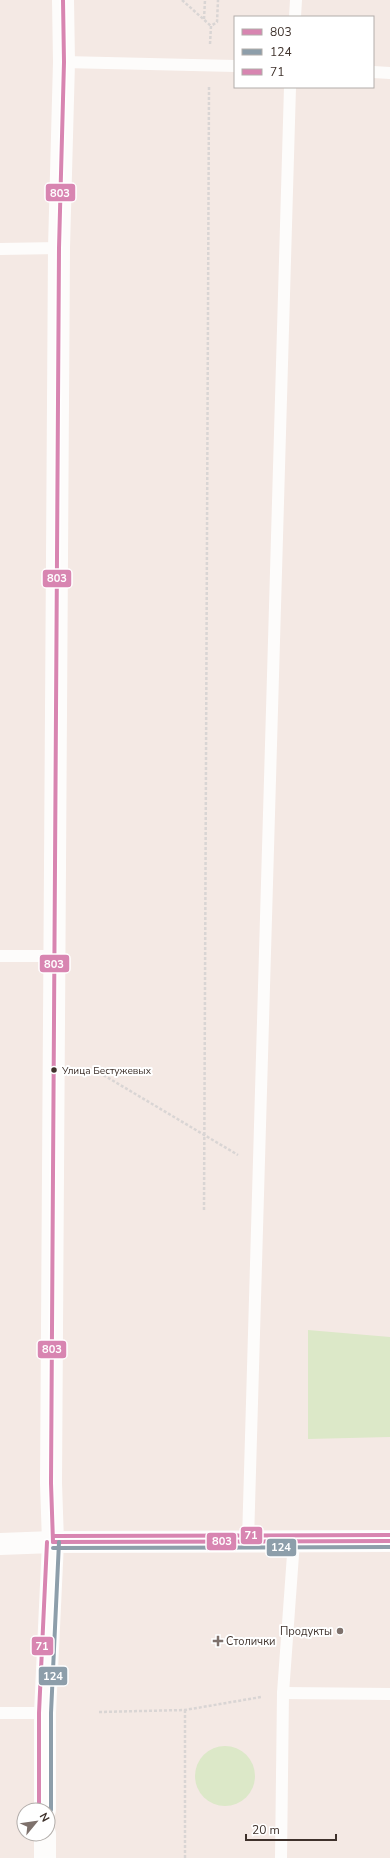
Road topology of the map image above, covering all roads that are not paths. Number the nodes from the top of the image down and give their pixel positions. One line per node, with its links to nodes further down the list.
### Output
1 (63, 0): 4 (main road)
2 (296, 0): 3 (lane)
3 (295, 16)
4 (64, 62): 5 (lane); 10 (main road)
5 (234, 66)
6 (374, 72): 7 (lane)
7 (390, 72)
8 (290, 88): 13 (lane)
9 (0, 248): 10 (lane)
10 (59, 248): 12 (main road)
11 (0, 956): 12 (lane)
12 (54, 956): 16 (main road)
13 (248, 1541): 14 (main road); 16 (main road)
14 (294, 1541): 15 (main road); 18 (lane)
15 (390, 1541)
16 (53, 1542): 17 (main road); 21 (main road)
17 (0, 1544)
18 (283, 1693): 19 (lane); 25 (lane)
19 (390, 1694)
20 (0, 1712): 21 (lane)
21 (45, 1713): 22 (main road)
22 (45, 1802)
23 (45, 1842): 24 (main road)
24 (45, 1858)
25 (281, 1858)

